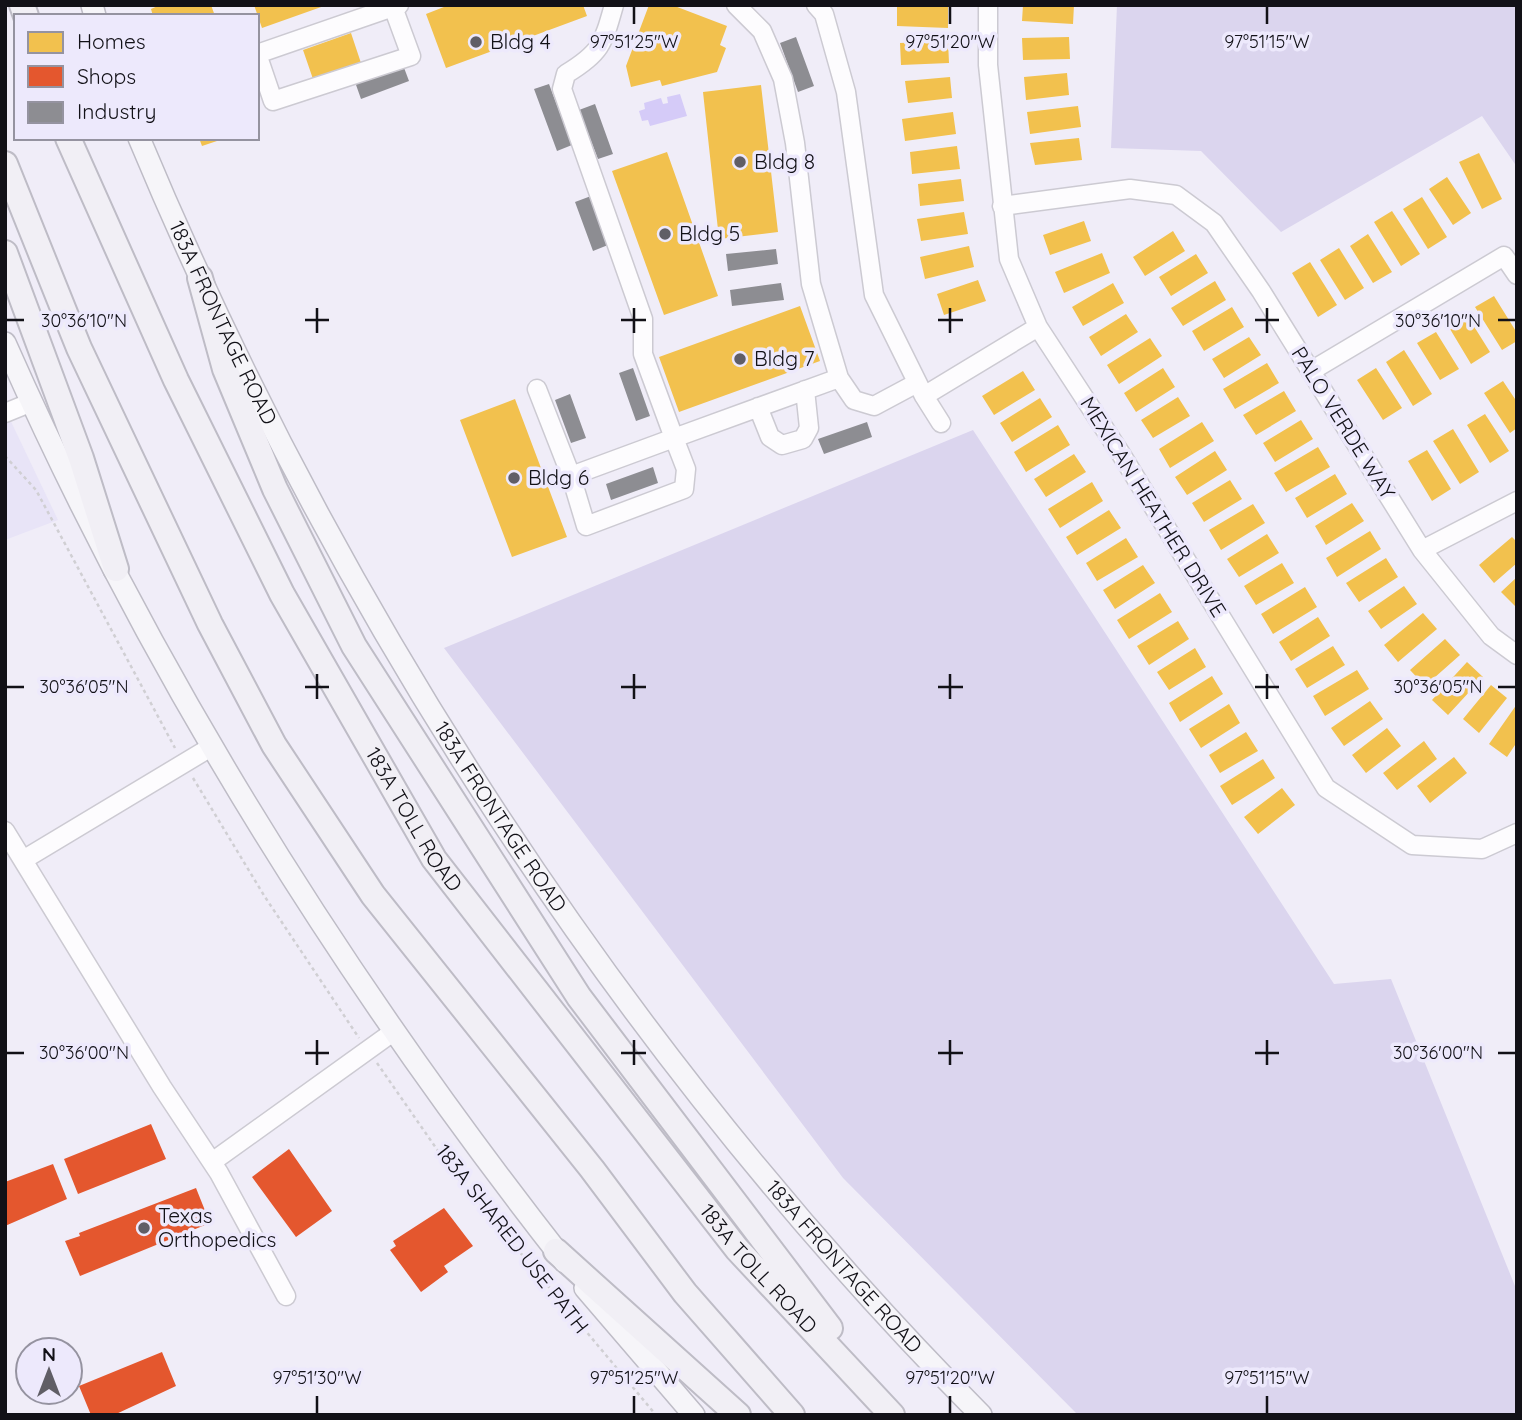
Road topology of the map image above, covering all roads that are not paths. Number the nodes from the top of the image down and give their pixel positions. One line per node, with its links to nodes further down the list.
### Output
1 (614, 5): 26 (street)
2 (736, 5): 18 (street)
3 (816, 5): 21 (street)
4 (988, 5): 11 (street, MEXICAN HEATHER DRIVE)
5 (396, 6): 6 (street); 7 (street)
6 (259, 53)
7 (259, 60)
8 (69, 140): 43 (highway, 183A TOLL ROAD)
9 (140, 140): 14 (main road, 183A FRONTAGE ROAD)
10 (5, 164): 42 (highway)
11 (1002, 206): 15 (street, MEXICAN HEATHER DRIVE); 17 (street, PALO VERDE WAY)
12 (5, 253): 30 (highway)
13 (1517, 275): 17 (street)
14 (200, 278): 43 (highway); 44 (main road, 183A FRONTAGE ROAD)
15 (1038, 327): 21 (street); 34 (street, MEXICAN HEATHER DRIVE)
16 (5, 343): 22 (main road)
17 (1311, 372): 29 (street, PALO VERDE WAY)
18 (839, 377): 20 (street); 21 (street)
19 (537, 389): 27 (street)
20 (805, 390): 23 (street); 23 (street)
21 (920, 390): 25 (street)
22 (32, 402): 24 (street); 30 (main road)
23 (758, 407): 26 (street)
24 (5, 413)
25 (941, 423)
26 (674, 438): 27 (street); 27 (street)
27 (571, 476)
28 (1517, 501): 29 (street)
29 (1422, 551): 31 (street, PALO VERDE WAY)
30 (116, 569): 32 (main road)
31 (1517, 655)
32 (211, 747): 35 (street); 36 (main road)
33 (5, 831): 35 (street)
34 (1517, 833)
35 (23, 860): 37 (street)
36 (393, 1032): 37 (street); 38 (main road)
37 (212, 1162): 39 (street)
38 (556, 1251): 40 (main road); 41 (highway)
39 (286, 1296)
40 (694, 1415)
41 (738, 1415)
42 (792, 1415)
43 (894, 1415)
44 (981, 1415)

